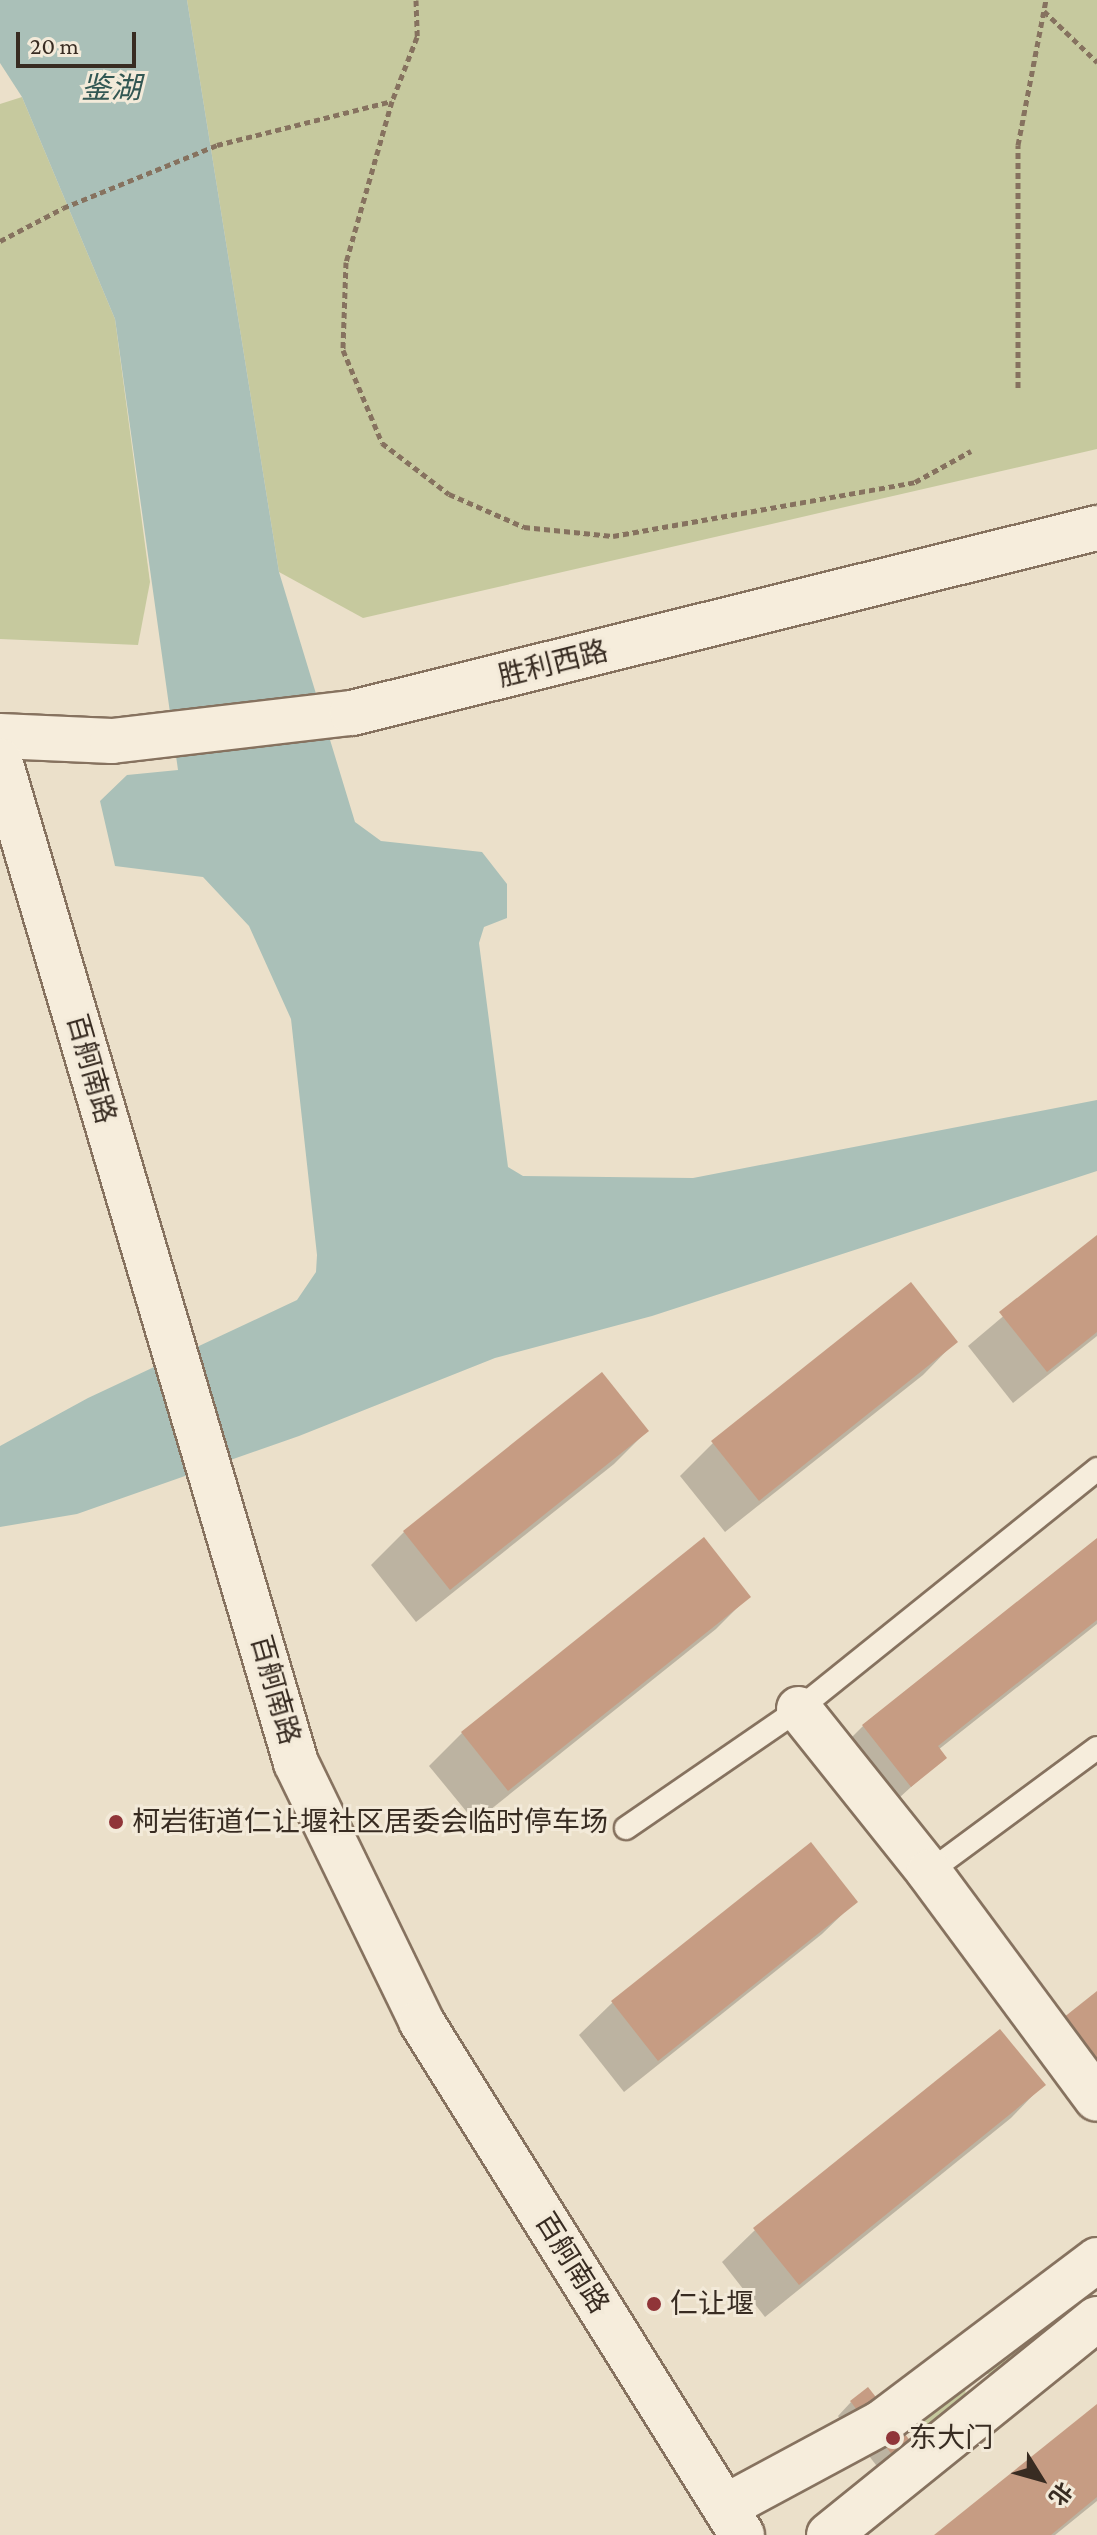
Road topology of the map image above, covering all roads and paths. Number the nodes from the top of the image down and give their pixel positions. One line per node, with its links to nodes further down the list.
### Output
1 (416, 0): 5 (path)
2 (1046, 0): 3 (path)
3 (1044, 10): 4 (path); 7 (path)
4 (1097, 62)
5 (392, 101): 6 (path); 8 (path)
6 (0, 241)
7 (1018, 388)
8 (971, 451)
9 (1097, 528): 10 (street, 胜利西路)
10 (0, 736)
11 (0, 761): 20 (street, 百舸南路)
12 (1097, 1469): 13 (lane)
13 (799, 1709): 15 (lane); 16 (street)
14 (1097, 1748): 16 (lane)
15 (626, 1828)
16 (929, 1872): 17 (street)
17 (1097, 2099)
18 (1097, 2260): 20 (street)
19 (1097, 2319): 21 (street)
20 (733, 2521)
21 (829, 2535)

